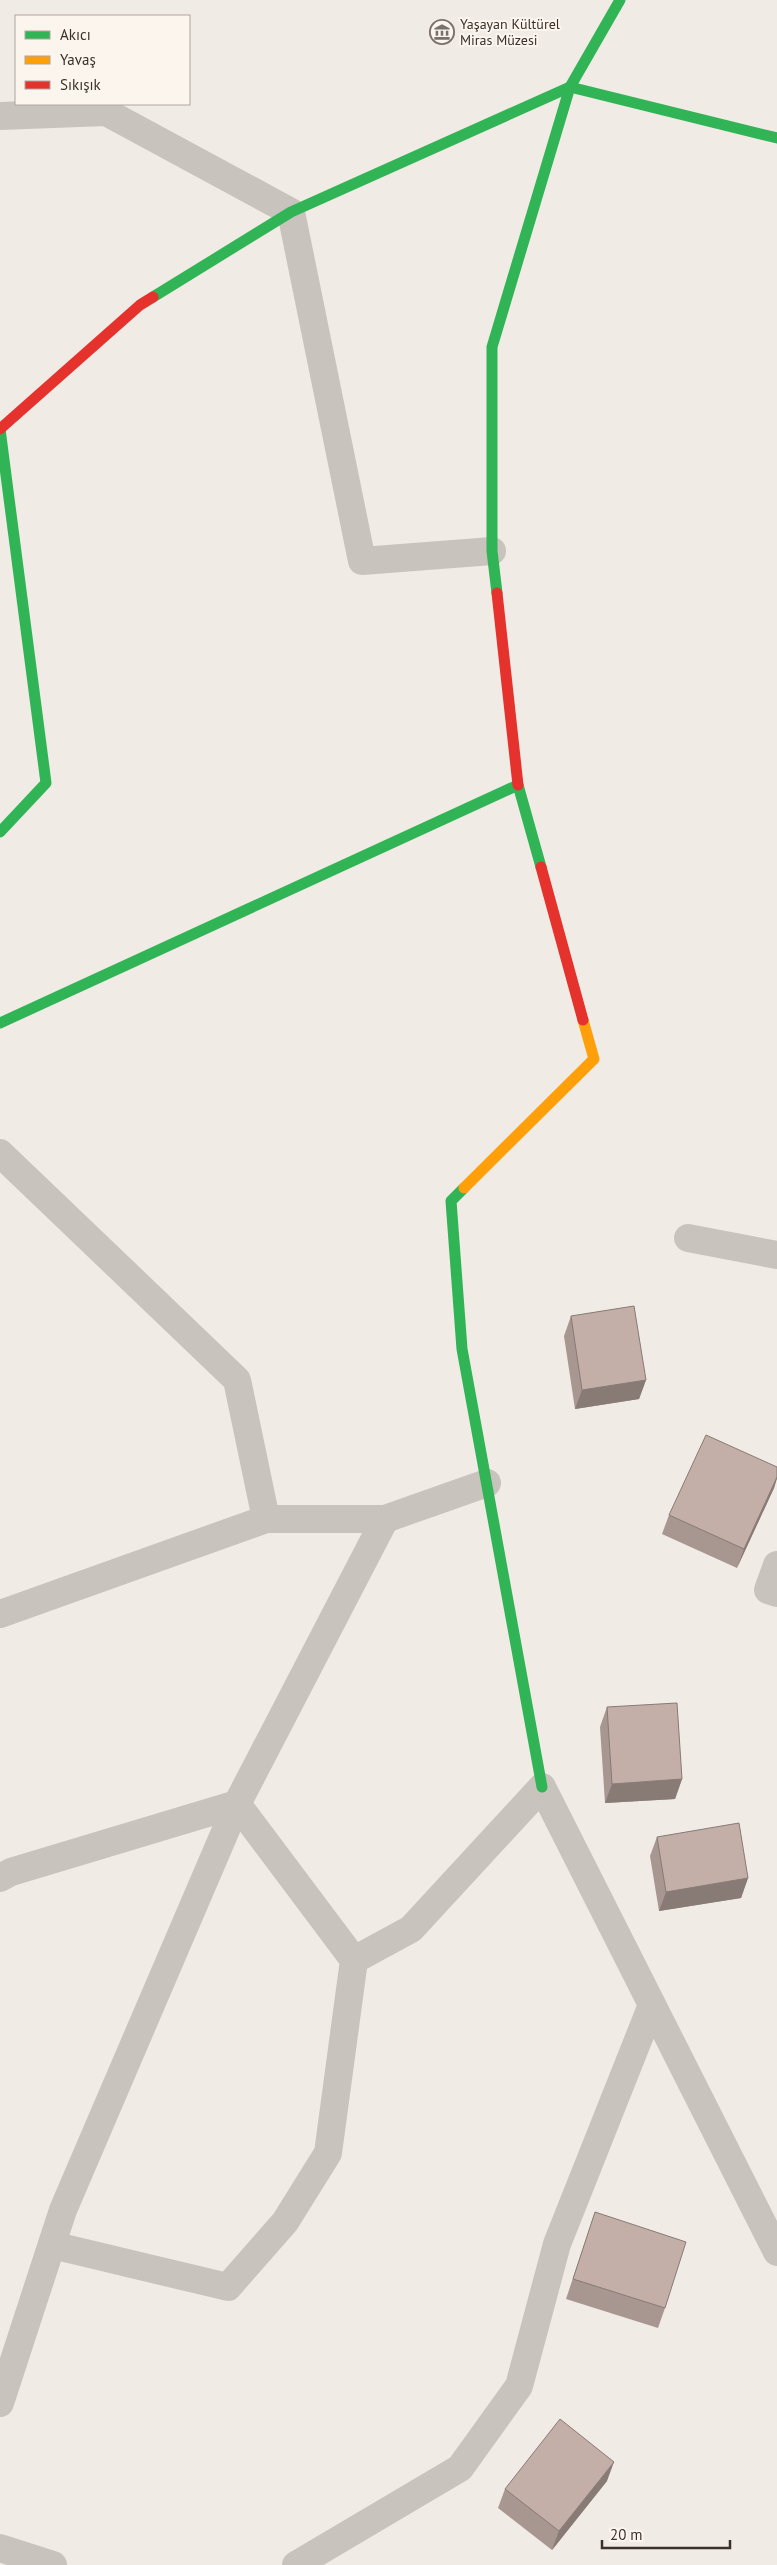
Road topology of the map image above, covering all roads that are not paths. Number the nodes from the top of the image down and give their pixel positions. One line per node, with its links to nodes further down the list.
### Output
1 (620, 0): 2 (street)
2 (570, 87): 4 (street); 5 (street); 7 (street)
3 (0, 116): 5 (street)
4 (777, 138)
5 (291, 212): 6 (street); 7 (street)
6 (0, 428): 9 (street)
7 (492, 551): 8 (street)
8 (518, 786): 10 (street); 14 (street)
9 (0, 832)
10 (0, 1023)
11 (0, 1153): 15 (street)
12 (688, 1238): 13 (street)
13 (777, 1255)
14 (487, 1483): 16 (street); 20 (street)
15 (266, 1520): 16 (street); 19 (street)
16 (385, 1520): 21 (street)
17 (777, 1565): 18 (street)
18 (777, 1593)
19 (0, 1614)
20 (542, 1787): 23 (street); 24 (street)
21 (237, 1804): 22 (street); 23 (street); 25 (street)
22 (0, 1878)
23 (354, 1960): 25 (street)
24 (652, 2004): 26 (street); 30 (street)
25 (52, 2245): 27 (street)
26 (777, 2252)
27 (0, 2403)
28 (0, 2548): 29 (street)
29 (53, 2565)
30 (296, 2565)

